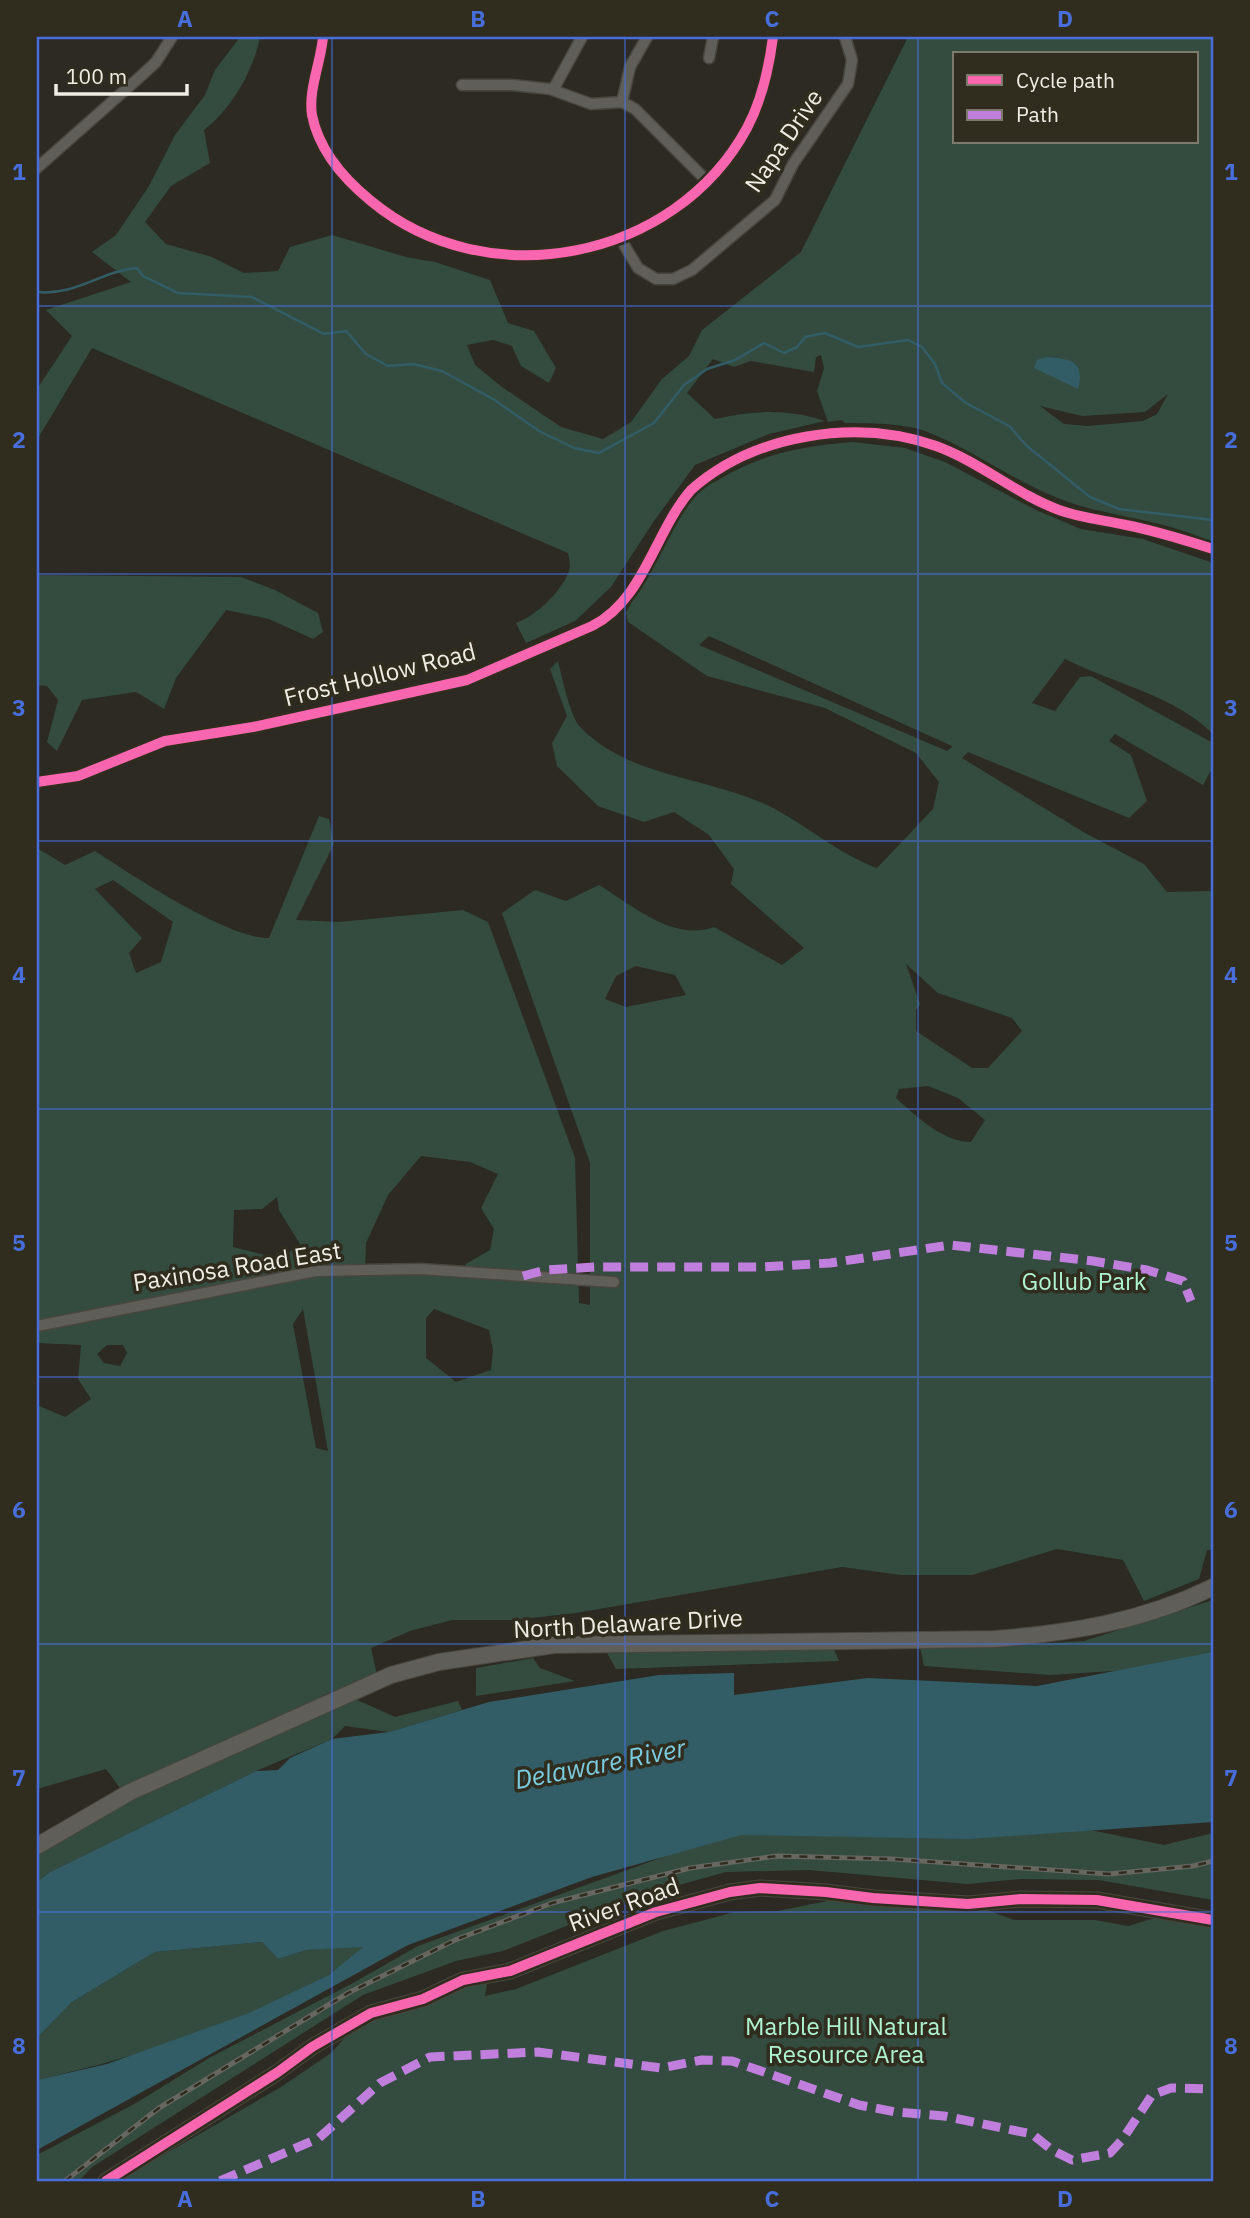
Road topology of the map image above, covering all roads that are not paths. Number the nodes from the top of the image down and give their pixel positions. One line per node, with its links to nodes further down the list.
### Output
1 (172, 37): 12 (street)
2 (323, 37): 14 (street)
3 (582, 37): 10 (street)
4 (647, 37): 11 (street)
5 (713, 37): 8 (street)
6 (773, 37): 13 (street)
7 (845, 37): 14 (street, Napa Drive)
8 (709, 58)
9 (462, 85): 10 (street)
10 (553, 90): 11 (street)
11 (622, 102): 13 (street)
12 (37, 168)
13 (707, 181): 14 (street)
14 (621, 238)
15 (1213, 549): 16 (street, Frost Hollow Road)
16 (37, 782)
17 (614, 1282): 18 (street, Paxinosa Road East)
18 (37, 1326)
19 (1213, 1587): 20 (main road, North Delaware Drive)
20 (37, 1846)
21 (1213, 1920): 22 (street, River Road)
22 (106, 2181)

